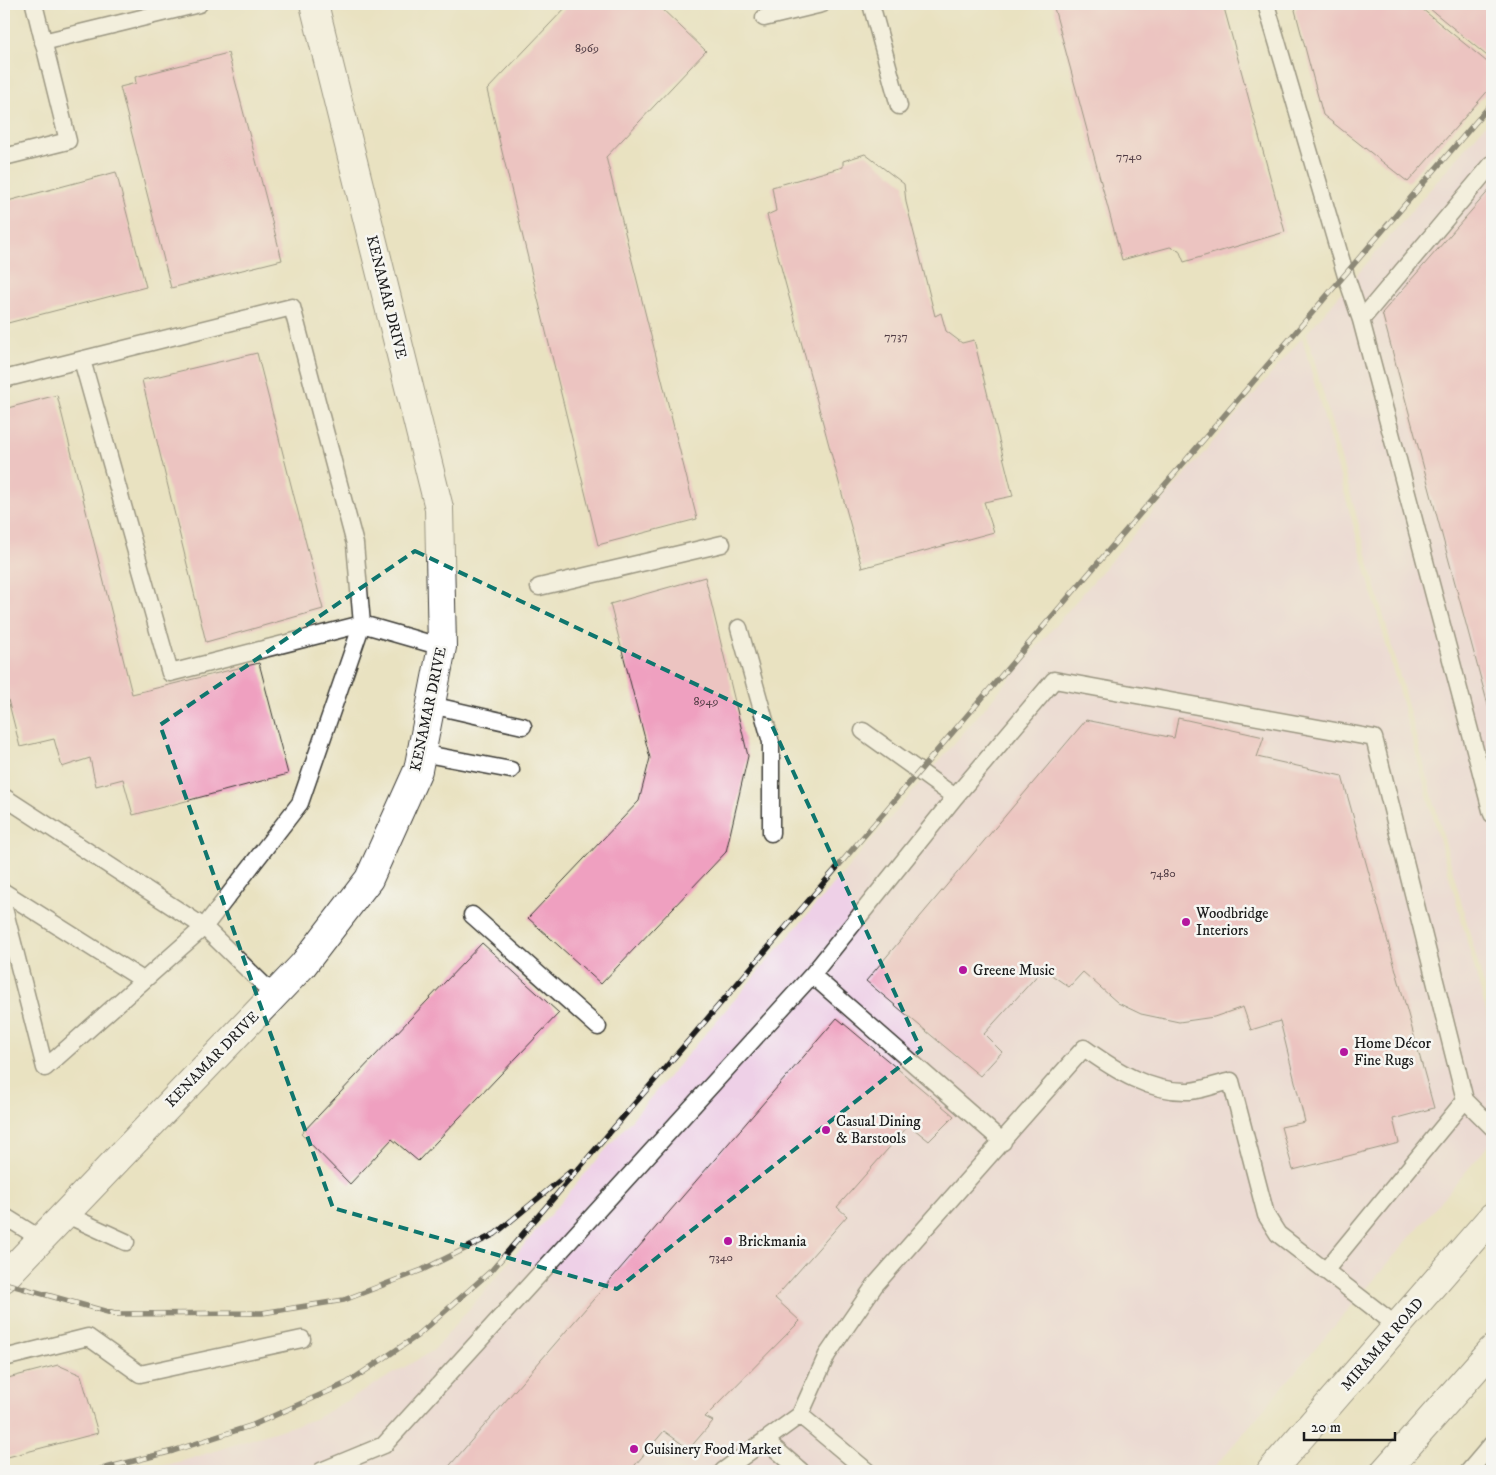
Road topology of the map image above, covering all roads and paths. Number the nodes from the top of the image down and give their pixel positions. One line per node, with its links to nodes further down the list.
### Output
1 (34, 4): 8 (lane)
2 (199, 4): 8 (lane)
3 (314, 4): 19 (street, KENAMAR DRIVE)
4 (822, 4): 7 (lane)
5 (871, 4): 9 (lane)
6 (1266, 4): 12 (lane)
7 (764, 18)
8 (43, 42): 10 (lane)
9 (899, 106)
10 (4, 157)
11 (1492, 164): 12 (lane)
12 (1361, 320): 27 (lane)
13 (82, 360): 14 (lane); 17 (lane); 17 (lane)
14 (4, 379)
15 (722, 544): 16 (lane)
16 (539, 587)
17 (362, 624): 19 (lane); 32 (lane)
18 (739, 628): 28 (lane)
19 (442, 647): 20 (street, KENAMAR DRIVE)
20 (431, 705): 21 (lane); 23 (street, KENAMAR DRIVE)
21 (523, 726)
22 (863, 731): 26 (lane)
23 (421, 753): 24 (lane); 35 (street, KENAMAR DRIVE)
24 (511, 770)
25 (4, 797): 32 (lane)
26 (955, 797): 33 (lane); 37 (lane)
27 (1492, 814)
28 (771, 833)
29 (4, 892): 34 (lane)
30 (4, 908): 34 (lane)
31 (472, 915): 36 (lane)
32 (204, 927): 34 (lane); 35 (lane)
33 (812, 975): 39 (lane); 54 (lane)
34 (143, 980)
35 (274, 995): 40 (street, KENAMAR DRIVE)
36 (598, 1027)
37 (1465, 1100): 38 (lane); 45 (lane)
38 (1492, 1127)
39 (1002, 1142): 45 (lane); 51 (lane)
40 (65, 1214): 43 (street, KENAMAR DRIVE); 44 (lane)
41 (4, 1216): 43 (lane)
42 (1492, 1217): 47 (street, MIRAMAR ROAD)
43 (41, 1239): 46 (street, KENAMAR DRIVE)
44 (126, 1242)
45 (1325, 1272): 47 (lane)
46 (4, 1278)
47 (1398, 1326): 58 (street, MIRAMAR ROAD)
48 (302, 1339): 50 (lane)
49 (1492, 1350): 59 (street)
50 (4, 1358)
51 (800, 1415): 52 (lane); 57 (lane)
52 (766, 1440): 55 (lane); 56 (lane)
53 (1492, 1444): 60 (lane)
54 (322, 1471)
55 (723, 1471)
56 (801, 1471)
57 (867, 1471)
58 (1271, 1471)
59 (1385, 1471)
60 (1469, 1471)

